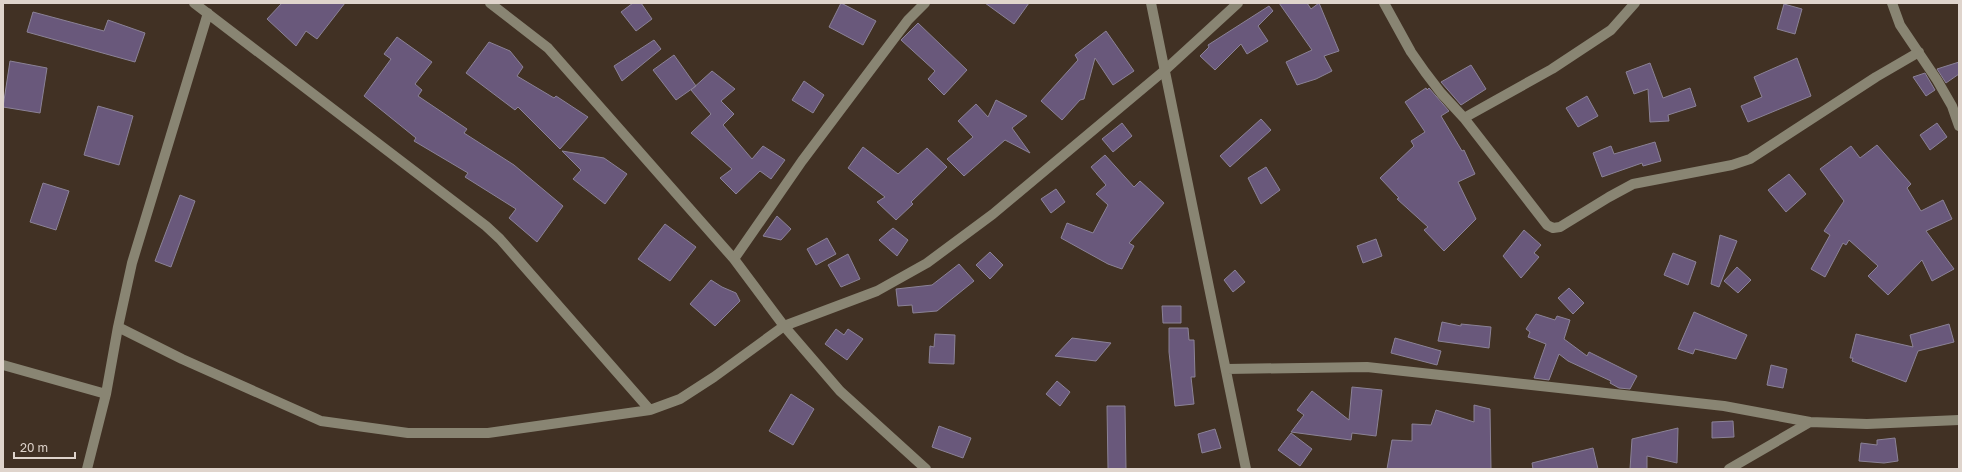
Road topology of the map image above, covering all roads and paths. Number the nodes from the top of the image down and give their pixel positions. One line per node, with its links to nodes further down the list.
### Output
1 (194, 3): 9 (street)
2 (490, 3): 14 (street)
3 (925, 3): 14 (street)
4 (1151, 3): 11 (street)
5 (1238, 3): 11 (street)
6 (1384, 3): 12 (street)
7 (1635, 3): 12 (street)
8 (1892, 3): 10 (street)
9 (208, 13): 16 (street); 20 (street)
10 (1919, 52): 12 (street); 13 (street)
11 (1165, 70): 15 (street); 18 (street)
12 (1464, 118)
13 (1959, 126)
14 (734, 259): 15 (street)
15 (784, 326): 20 (street); 24 (street)
16 (118, 327): 19 (street); 20 (street)
17 (3, 365): 19 (street)
18 (1227, 369): 22 (street); 25 (street)
19 (106, 394): 23 (street)
20 (650, 410)
21 (1959, 420): 22 (street)
22 (1810, 422): 26 (street)
23 (87, 469)
24 (926, 469)
25 (1245, 469)
26 (1729, 469)

